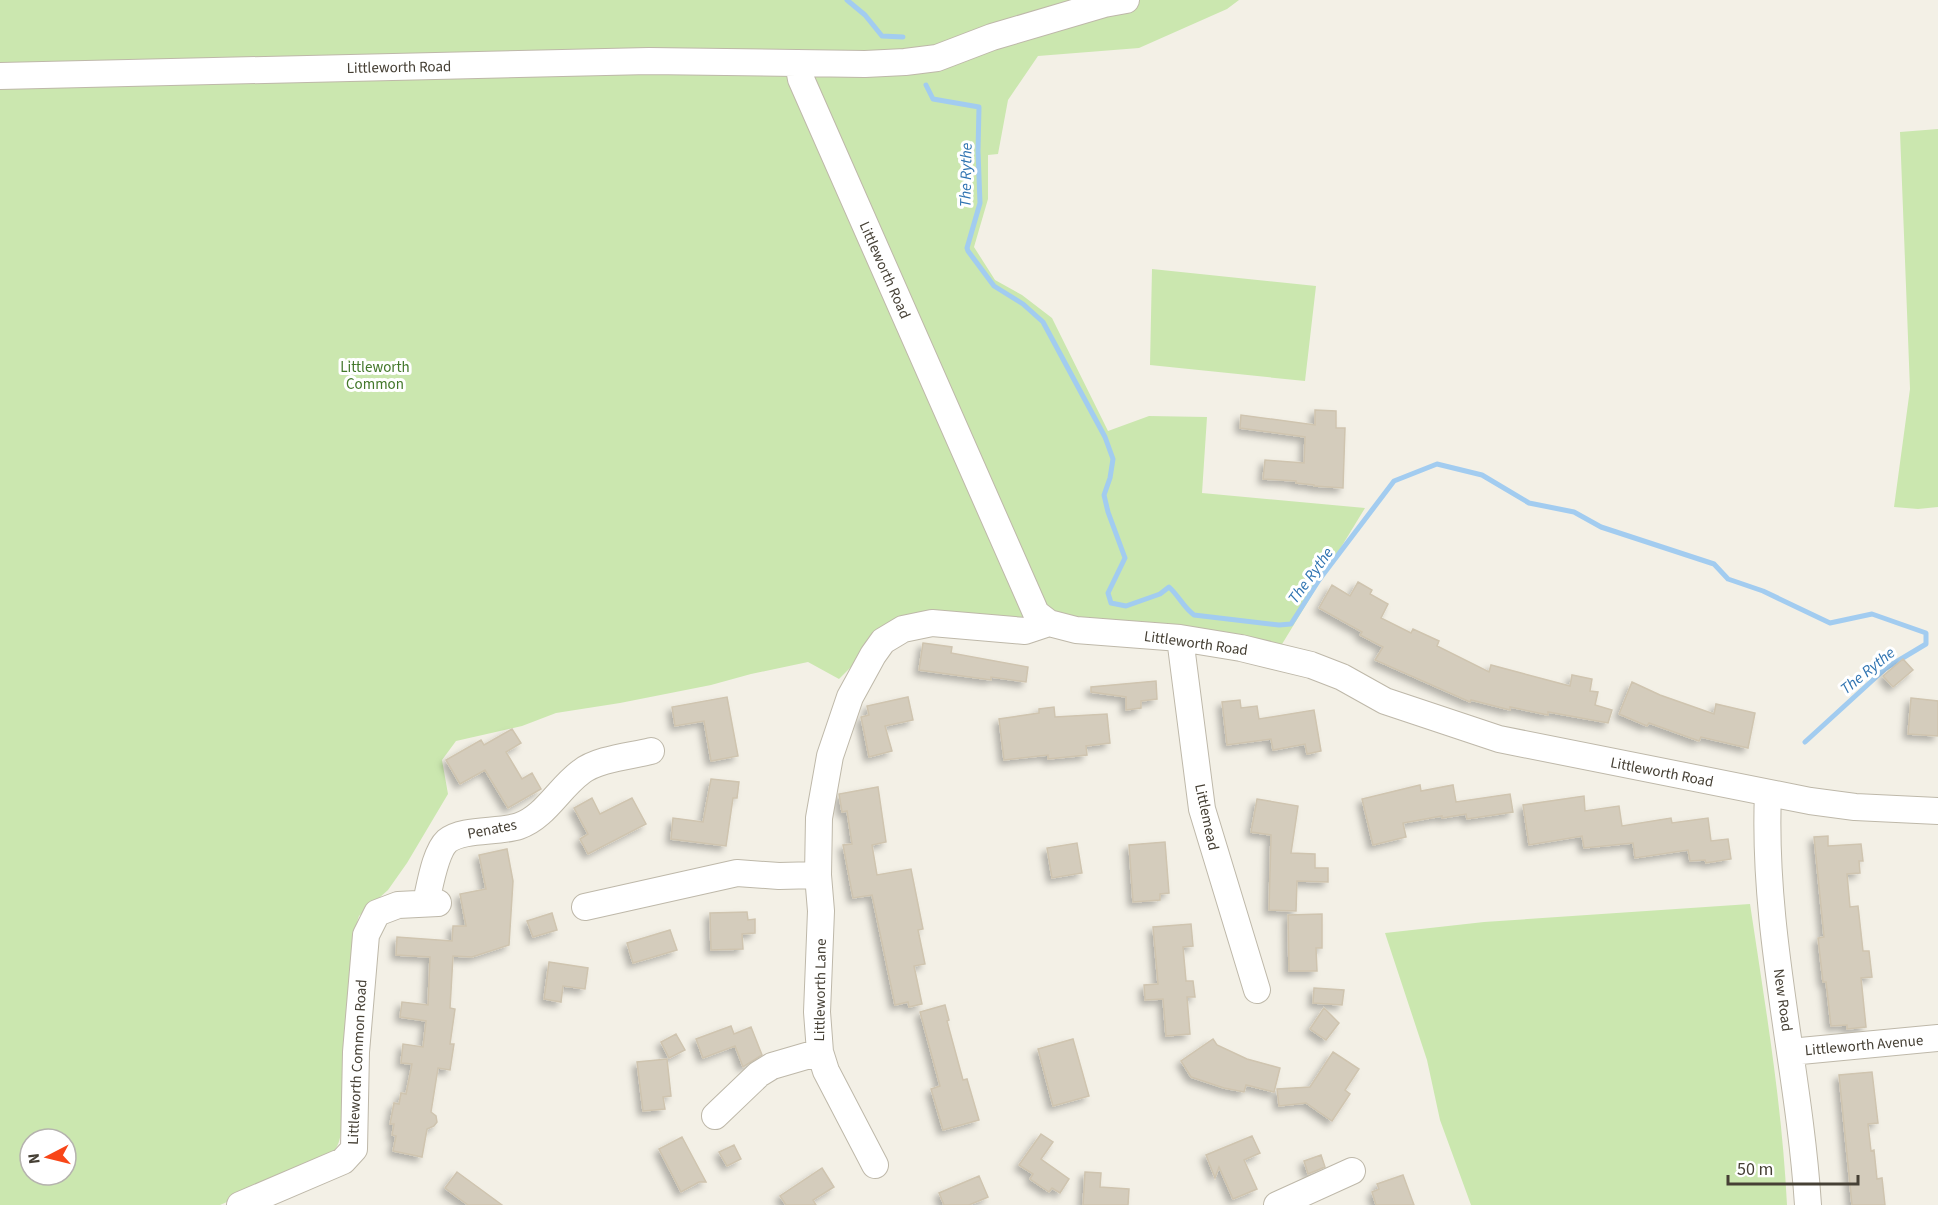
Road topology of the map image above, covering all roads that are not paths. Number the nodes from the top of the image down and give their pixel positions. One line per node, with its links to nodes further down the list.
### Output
1 (1126, 0): 2 (street, Littleworth Road)
2 (798, 63): 3 (street, Littleworth Road); 4 (street, Littleworth Road)
3 (0, 76)
4 (1049, 623): 5 (street, Littleworth Road); 9 (street, Littleworth Lane)
5 (1180, 638): 7 (street, Littleworth Road); 12 (street, Littlemead)
6 (651, 751): 10 (street, Penates)
7 (1768, 793): 8 (street, Littleworth Road); 15 (street, New Road)
8 (1938, 811)
9 (818, 874): 11 (street); 14 (street, Littleworth Lane)
10 (432, 902): 19 (street, Littleworth Common Road)
11 (585, 907)
12 (1257, 990)
13 (1938, 1038): 15 (street, Littleworth Avenue)
14 (819, 1052): 16 (street); 17 (street, Littleworth Lane)
15 (1790, 1052): 21 (street, New Road)
16 (712, 1115)
17 (875, 1165)
18 (1342, 1184): 20 (street)
19 (240, 1205)
20 (1276, 1205)
21 (1808, 1205)

